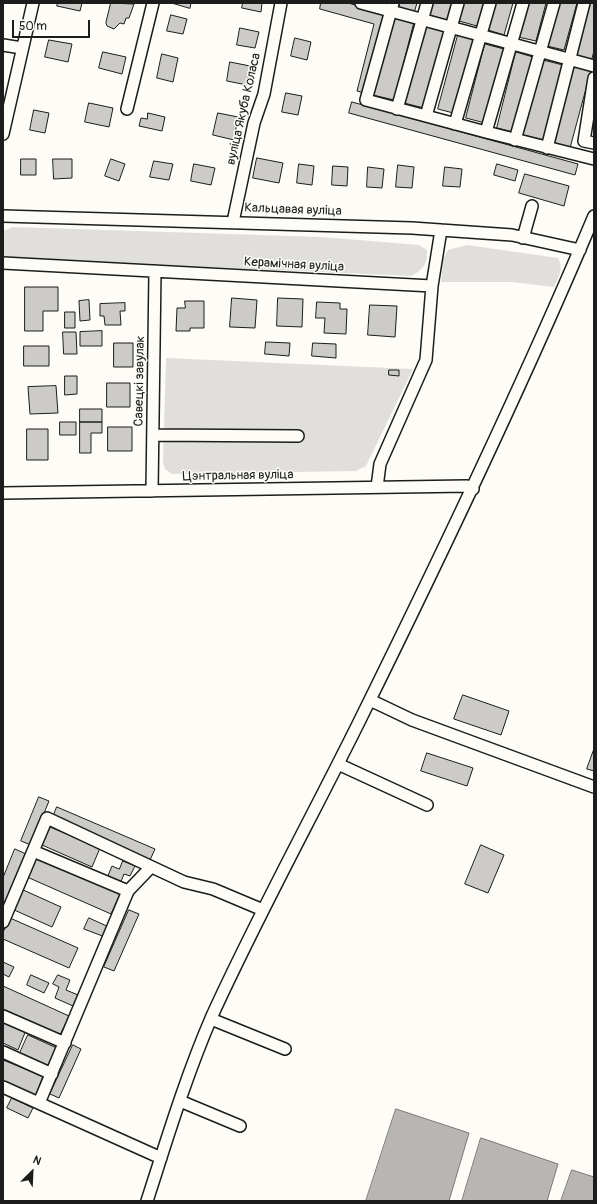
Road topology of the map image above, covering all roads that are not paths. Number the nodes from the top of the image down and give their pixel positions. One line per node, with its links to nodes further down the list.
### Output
1 (33, 3): 17 (street)
2 (153, 3): 22 (street)
3 (281, 3): 35 (street, вуліца Якуба Коласа)
4 (361, 3): 11 (street)
5 (427, 3): 12 (street)
6 (458, 3): 13 (street)
7 (490, 3): 14 (street)
8 (523, 3): 15 (street)
9 (554, 3): 18 (street)
10 (584, 3): 19 (street)
11 (392, 7): 12 (street); 23 (street)
12 (422, 20): 13 (street); 23 (street)
13 (451, 28): 14 (street); 24 (street)
14 (481, 35): 15 (street); 25 (street)
15 (511, 43): 18 (street); 26 (street)
16 (3, 45): 17 (street)
17 (22, 48): 27 (street)
18 (540, 52): 19 (street); 28 (street)
19 (569, 59): 20 (street); 30 (street)
20 (594, 66)
21 (594, 78): 29 (street)
22 (127, 109)
23 (397, 109): 24 (street)
24 (426, 116): 25 (street)
25 (455, 124): 26 (street)
26 (486, 132): 28 (street)
27 (3, 134)
28 (515, 140): 30 (street)
29 (594, 143)
30 (547, 148): 31 (street)
31 (594, 159)
32 (532, 206): 37 (street)
33 (3, 216): 35 (street, Кальцавая вуліца)
34 (594, 216): 38 (street)
35 (233, 222): 36 (street, Кальцавая вуліца)
36 (441, 230): 37 (street, Кальцавая вуліца); 41 (street)
37 (523, 238): 38 (street, Кальцавая вуліца)
38 (580, 250): 45 (street)
39 (3, 263): 40 (street, Керамічная вуліца)
40 (155, 271): 41 (street, Керамічная вуліца); 42 (street, Савецкі завулак)
41 (432, 286): 44 (street)
42 (153, 435): 43 (street); 46 (street, Савецкі завулак)
43 (298, 436)
44 (377, 487): 45 (street, Цэнтральная вуліца); 46 (street, Цэнтральная вуліца)
45 (473, 489): 48 (street)
46 (152, 491): 47 (street, Цэнтральная вуліца)
47 (3, 493)
48 (370, 700): 49 (street); 50 (street)
49 (338, 764): 51 (street); 55 (street)
50 (594, 787)
51 (427, 805)
52 (33, 851): 53 (street); 54 (street); 56 (street)
53 (151, 867): 54 (street); 55 (street)
54 (128, 891): 59 (street)
55 (263, 910): 58 (street)
56 (3, 922)
57 (3, 1016): 59 (street)
58 (211, 1019): 60 (street); 64 (street)
59 (65, 1044): 62 (street)
60 (285, 1049)
61 (3, 1052): 62 (street)
62 (52, 1074): 65 (street)
63 (3, 1087): 65 (street)
64 (180, 1102): 66 (street); 67 (street)
65 (39, 1103): 67 (street)
66 (240, 1126)
67 (161, 1158): 68 (street)
68 (147, 1201)

